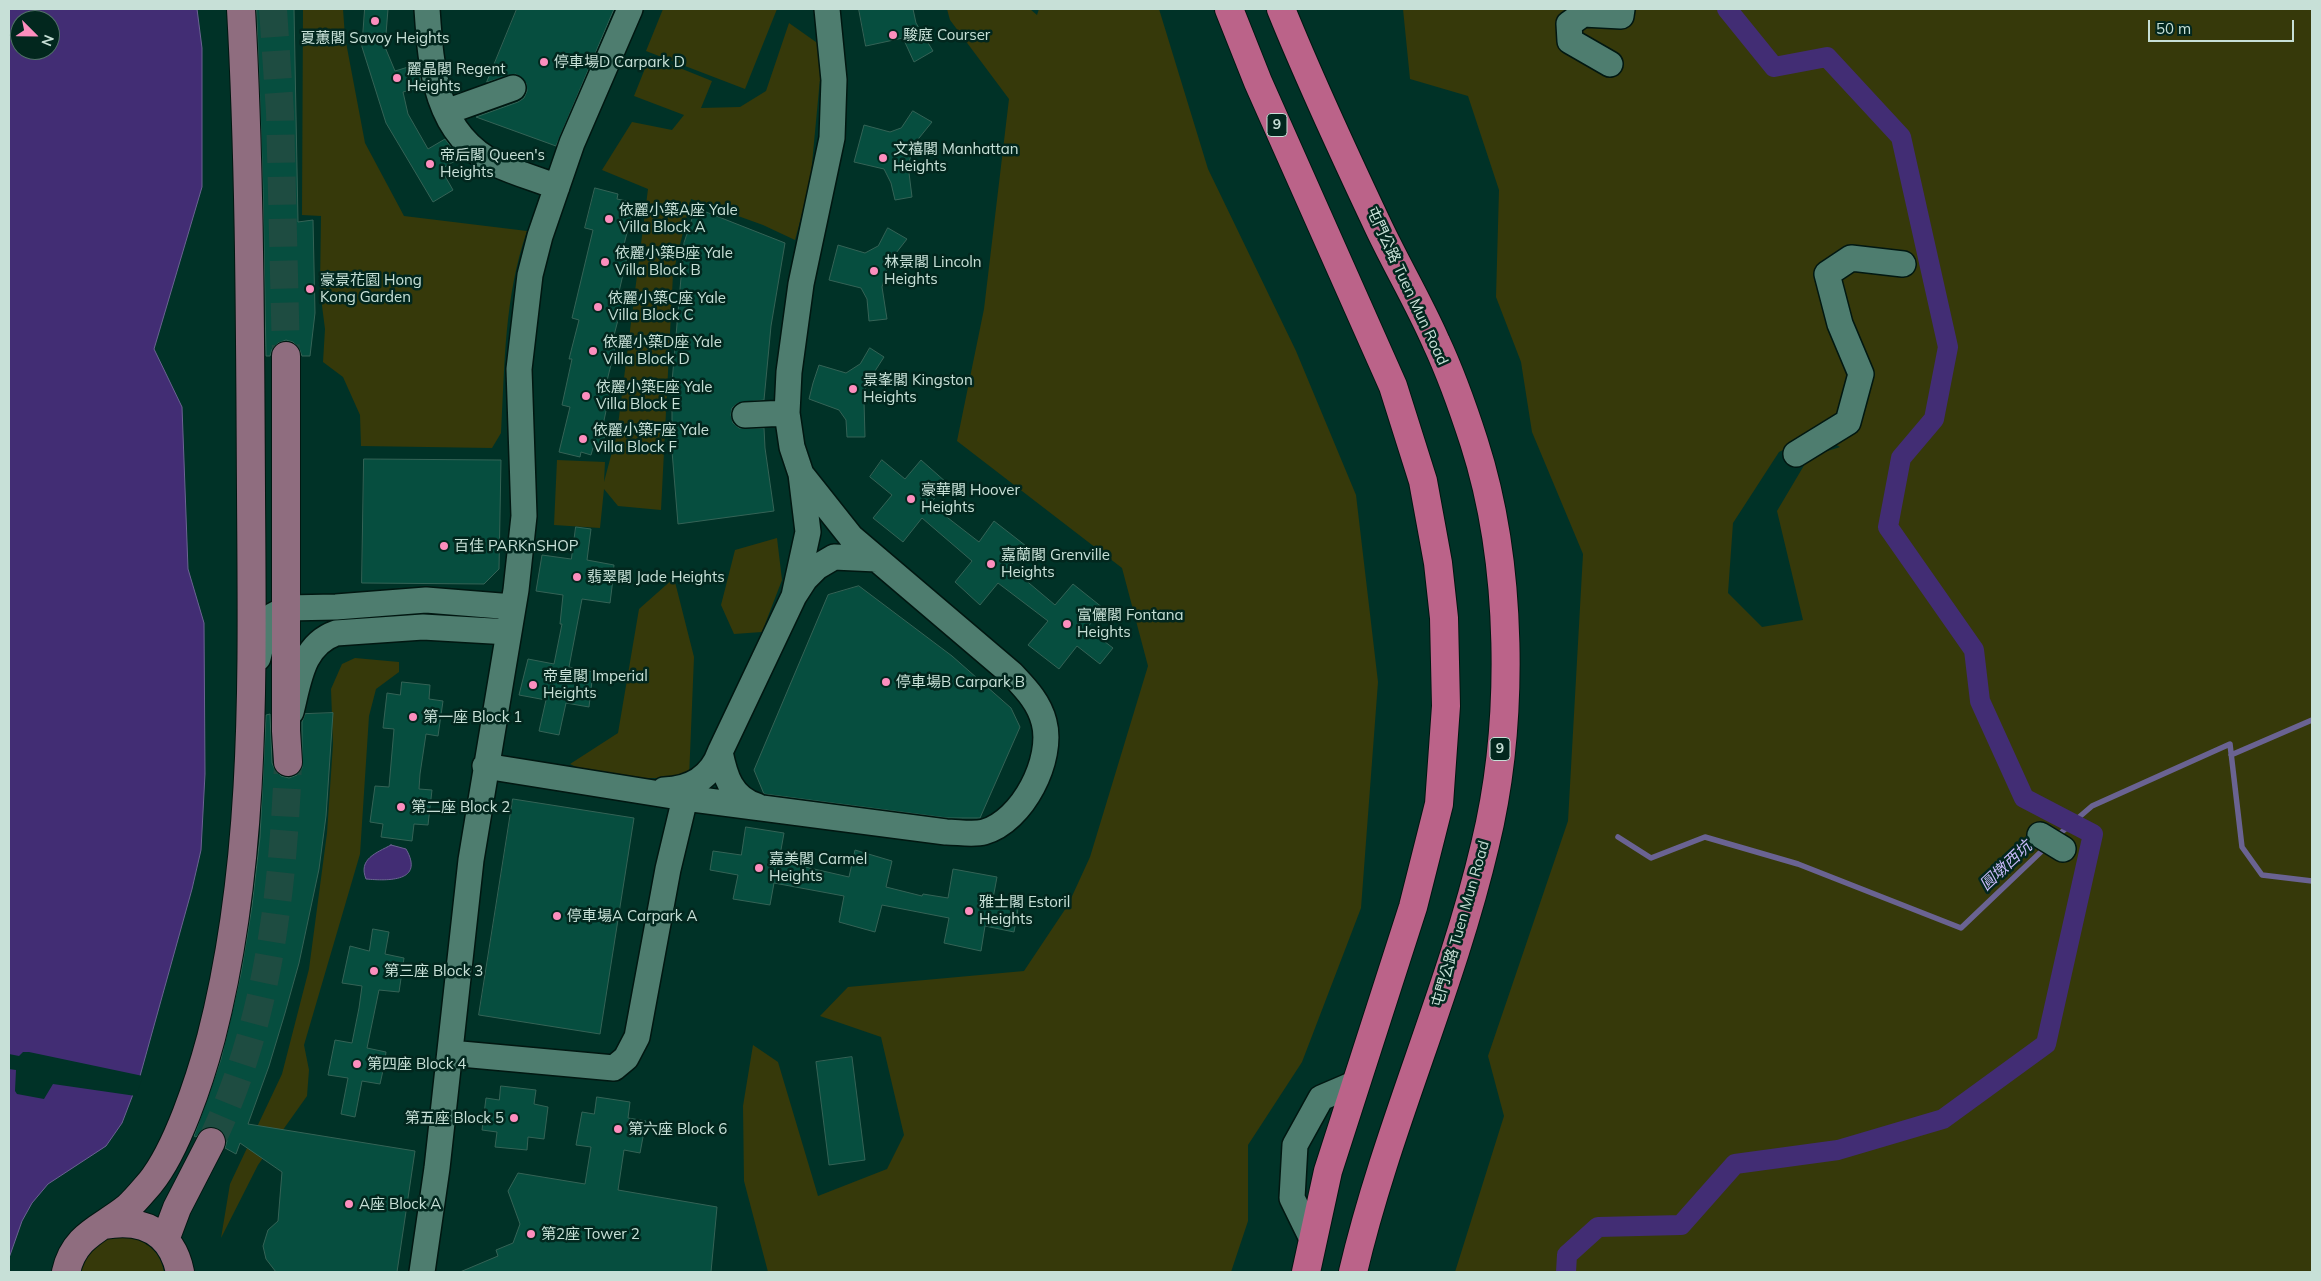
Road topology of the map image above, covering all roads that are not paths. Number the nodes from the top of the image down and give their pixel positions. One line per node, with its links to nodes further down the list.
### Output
1 (241, 9): 23 (main road)
2 (427, 9): 10 (street)
3 (630, 9): 11 (street)
4 (827, 9): 14 (street)
5 (1229, 9): 34 (highway, 9)
6 (1281, 9): 43 (highway, 屯門公路 Tuen Mun Road / 9)
7 (1622, 9): 8 (street)
8 (1610, 64)
9 (513, 88): 10 (street)
10 (446, 112): 11 (street)
11 (556, 187): 20 (street)
12 (1903, 264): 16 (street)
13 (286, 356): 21 (main road)
14 (786, 413): 15 (street); 17 (street)
15 (745, 415)
16 (1796, 454)
17 (802, 474): 18 (street); 19 (street)
18 (877, 559): 19 (street); 30 (street)
19 (794, 596): 25 (street)
20 (513, 607): 21 (street); 22 (street)
21 (287, 608): 23 (street); 24 (main road)
22 (509, 632): 24 (street); 27 (street)
23 (250, 730): 36 (main road)
24 (286, 732): 26 (main road)
25 (720, 752): 28 (street); 30 (street)
26 (288, 762)
27 (485, 766): 28 (street); 33 (street)
28 (639, 790): 29 (street)
29 (685, 798): 30 (street); 33 (street)
30 (774, 811)
31 (2040, 835): 32 (street)
32 (2063, 849)
33 (450, 1053): 41 (street)
34 (1356, 1083): 38 (highway, 9); 38 (street)
35 (211, 1142): 37 (main road)
36 (104, 1225): 37 (main road); 39 (main road)
37 (164, 1240): 40 (main road)
38 (1313, 1241): 42 (highway, 9)
39 (66, 1272)
40 (180, 1272)
41 (422, 1272)
42 (1306, 1272)
43 (1353, 1272)

